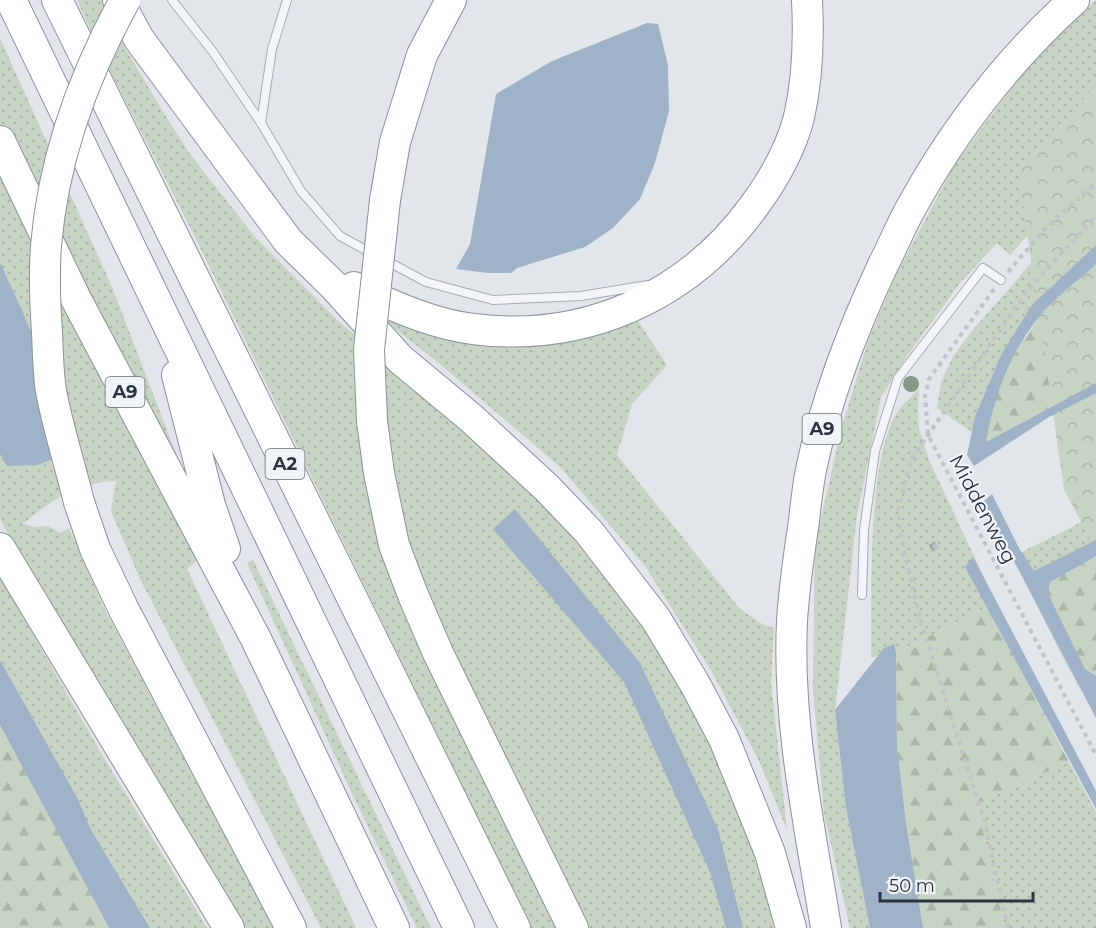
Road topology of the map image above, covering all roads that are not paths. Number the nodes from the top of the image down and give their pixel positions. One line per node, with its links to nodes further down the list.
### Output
1 (10, 0): 15 (highway, A2)
2 (57, 0): 23 (highway, A2)
3 (118, 0): 12 (highway)
4 (124, 0): 20 (highway, bridge)
5 (172, 0): 10 (lane)
6 (287, 0): 10 (lane)
7 (451, 0): 24 (highway, bridge)
8 (807, 0): 13 (highway)
9 (1074, 0): 26 (highway, A9)
10 (261, 123): 13 (lane)
11 (0, 141): 18 (highway, A9)
12 (288, 241): 13 (highway); 25 (highway)
13 (684, 279)
14 (1001, 280): 17 (lane)
15 (161, 314): 18 (highway, A2); 22 (highway, A2)
16 (0, 548): 19 (highway)
17 (862, 595)
18 (256, 639): 21 (highway, A9)
19 (230, 928)
20 (291, 928)
21 (394, 928)
22 (459, 928)
23 (515, 928)
24 (573, 928)
25 (791, 928)
26 (826, 928)

